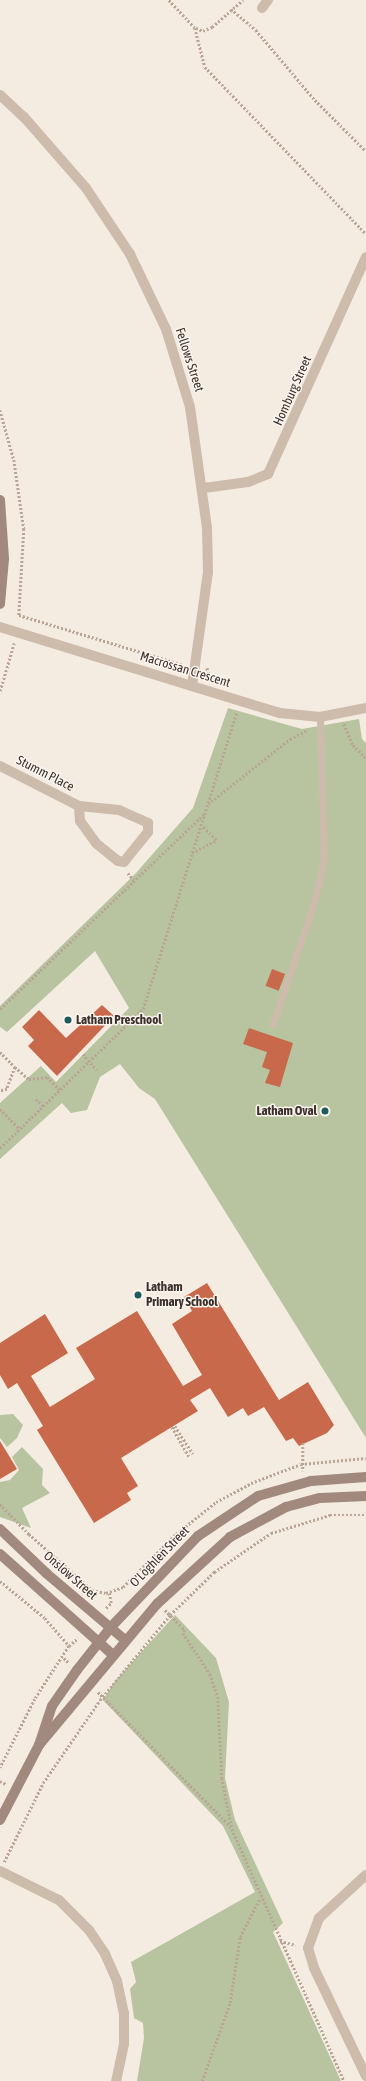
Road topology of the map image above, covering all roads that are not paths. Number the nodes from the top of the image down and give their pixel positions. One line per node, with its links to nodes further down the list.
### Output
1 (0, 95): 3 (street, Fellows Street)
2 (366, 256): 3 (street, Homburg Street)
3 (204, 488): 7 (street, Fellows Street)
4 (0, 500): 5 (street)
5 (0, 604)
6 (0, 627): 7 (street, Macrossan Crescent)
7 (192, 686): 9 (street, Macrossan Crescent)
8 (366, 708): 9 (street, Macrossan Crescent)
9 (320, 717): 12 (lane)
10 (0, 766): 11 (street, Stumm Place)
11 (79, 806): 11 (street, Stumm Place)
12 (274, 1024)
13 (366, 1477): 17 (street, O'Loghlen Street)
14 (366, 1496): 18 (street, O'Loghlen Street)
15 (0, 1529): 17 (street, Onslow Street)
16 (0, 1554): 19 (street)
17 (111, 1627): 18 (street, Onslow Street); 19 (street, O'Loghlen Street)
18 (125, 1640): 20 (street, O'Loghlen Street)
19 (99, 1641): 20 (street); 21 (street, O'Loghlen Street)
20 (113, 1655): 21 (street, O'Loghlen Street)
21 (39, 1745): 22 (street, O'Loghlen Street)
22 (0, 1820)
23 (0, 1871): 26 (street)
24 (366, 1875): 25 (street)
25 (366, 2076)
26 (116, 2081)

